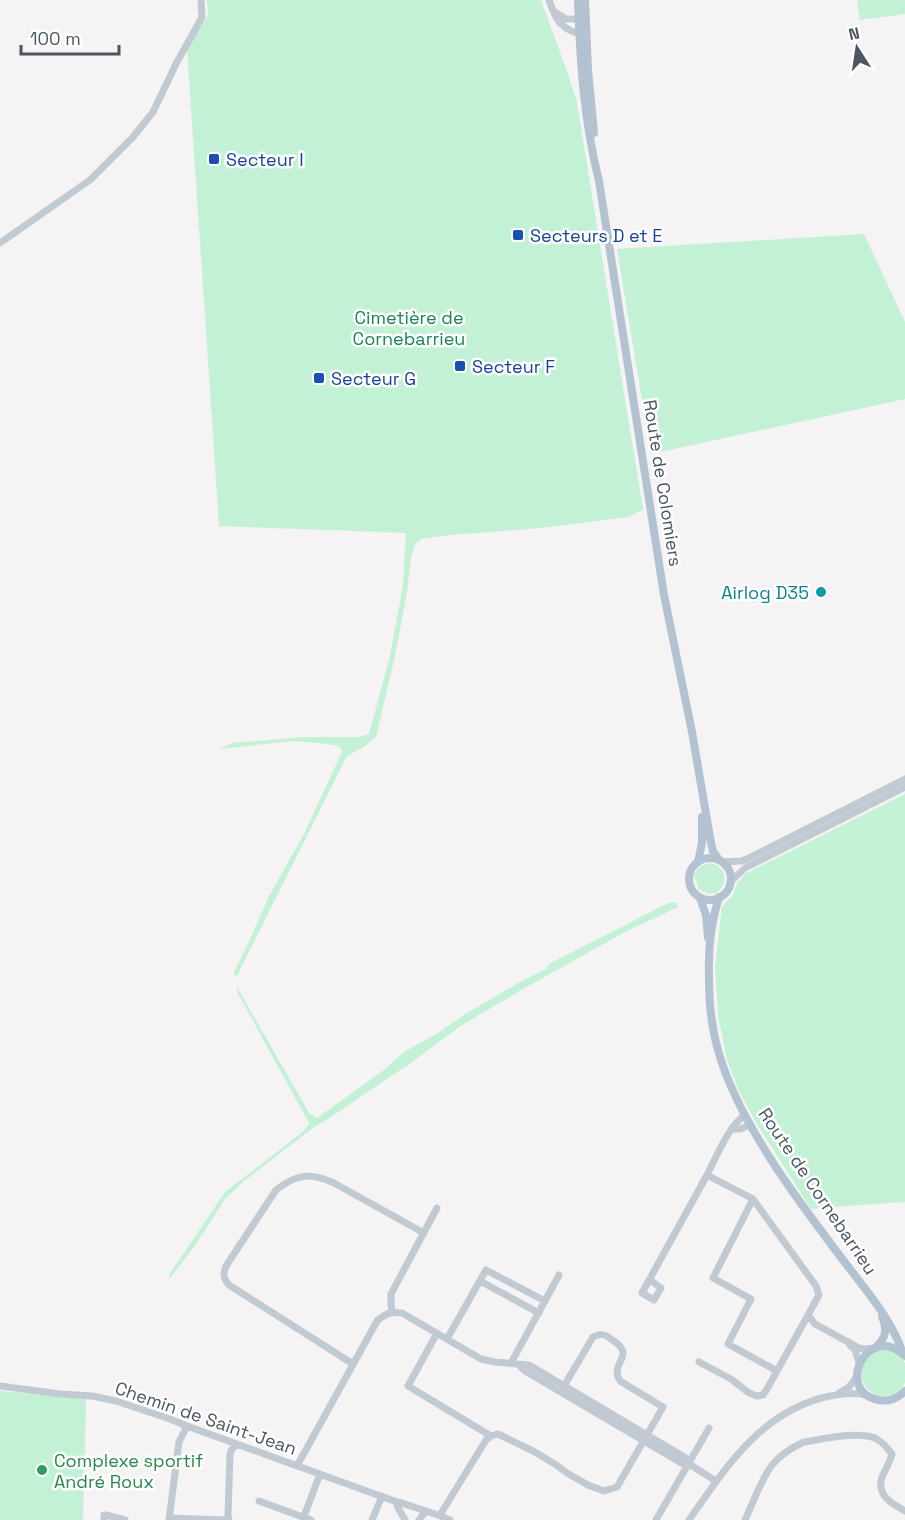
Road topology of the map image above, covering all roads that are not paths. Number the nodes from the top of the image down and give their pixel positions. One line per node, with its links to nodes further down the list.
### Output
1 (201, 0): 7 (street)
2 (549, 0): 5 (street)
3 (578, 0): 6 (main road)
4 (585, 0): 6 (main road)
5 (554, 11): 6 (street); 6 (street)
6 (581, 27): 10 (main road, Route de Colomiers)
7 (0, 243)
8 (905, 779): 11 (street)
9 (905, 787): 13 (street)
10 (702, 790): 11 (main road, Route de Colomiers); 12 (main road, Route de Colomiers)
11 (721, 861): 12 (main road); 13 (main road)
12 (698, 862): 15 (main road)
13 (730, 882): 14 (main road)
14 (719, 897): 15 (main road); 16 (main road, Route de Cornebarrieu)
15 (700, 898): 16 (main road, Route de Cornebarrieu)
16 (709, 952): 17 (main road, Route de Cornebarrieu)
17 (745, 1115): 18 (main road, Route de Cornebarrieu); 19 (street)
18 (751, 1125): 19 (street); 28 (main road, Route de Cornebarrieu)
19 (733, 1129): 20 (street)
20 (707, 1175): 21 (street); 25 (street)
21 (753, 1199): 31 (street); 41 (street)
22 (437, 1208): 23 (street)
23 (424, 1233): 29 (street); 39 (street)
24 (559, 1275): 27 (street)
25 (650, 1280)
26 (480, 1281): 27 (street); 30 (street); 33 (street)
27 (545, 1301): 30 (street)
28 (878, 1307): 35 (main road, Route de Cornebarrieu); 36 (main road, Route de Cornebarrieu)
29 (392, 1311): 32 (street); 39 (street)
30 (538, 1313): 40 (street)
31 (808, 1315): 34 (street); 41 (street)
32 (437, 1333): 33 (street); 52 (street)
33 (447, 1339): 40 (street)
34 (846, 1342): 35 (street); 38 (street)
35 (875, 1348): 36 (main road); 38 (main road)
36 (904, 1355)
37 (699, 1362): 41 (street)
38 (859, 1363): 42 (main road)
39 (353, 1364): 56 (street)
40 (515, 1364): 44 (street)
41 (777, 1371)
42 (857, 1376): 46 (street); 47 (main road)
43 (0, 1386): 50 (street, Chemin de Saint-Jean)
44 (562, 1389): 53 (street); 53 (street)
45 (905, 1391): 49 (main road)
46 (838, 1395): 47 (street); 58 (street)
47 (868, 1396): 49 (main road)
48 (905, 1400): 49 (main road)
49 (889, 1401)
50 (187, 1426): 54 (street, Chemin de Saint-Jean); 65 (street)
51 (709, 1428): 55 (street)
52 (491, 1436): 53 (street); 64 (street)
53 (645, 1438): 55 (street)
54 (236, 1444): 56 (street, Chemin de Saint-Jean); 69 (street)
55 (689, 1464): 58 (street); 74 (street)
56 (297, 1466): 57 (street, Chemin de Saint-Jean)
57 (320, 1474): 59 (street, Chemin de Saint-Jean); 66 (street)
58 (716, 1481): 75 (street)
59 (382, 1496): 61 (street, Chemin de Saint-Jean); 70 (street)
60 (259, 1501): 66 (street)
61 (397, 1502): 63 (street, Chemin de Saint-Jean); 71 (street)
62 (905, 1510): 76 (street)
63 (426, 1511): 64 (street, Chemin de Saint-Jean); 72 (street)
64 (440, 1515): 73 (street, Chemin de Saint-Jean)
65 (169, 1519): 69 (street)
66 (306, 1519)
67 (104, 1520): 68 (street)
68 (125, 1520)
69 (228, 1520)
70 (372, 1520)
71 (405, 1520)
72 (419, 1520)
73 (450, 1520)
74 (656, 1520)
75 (689, 1520)
76 (745, 1520)

